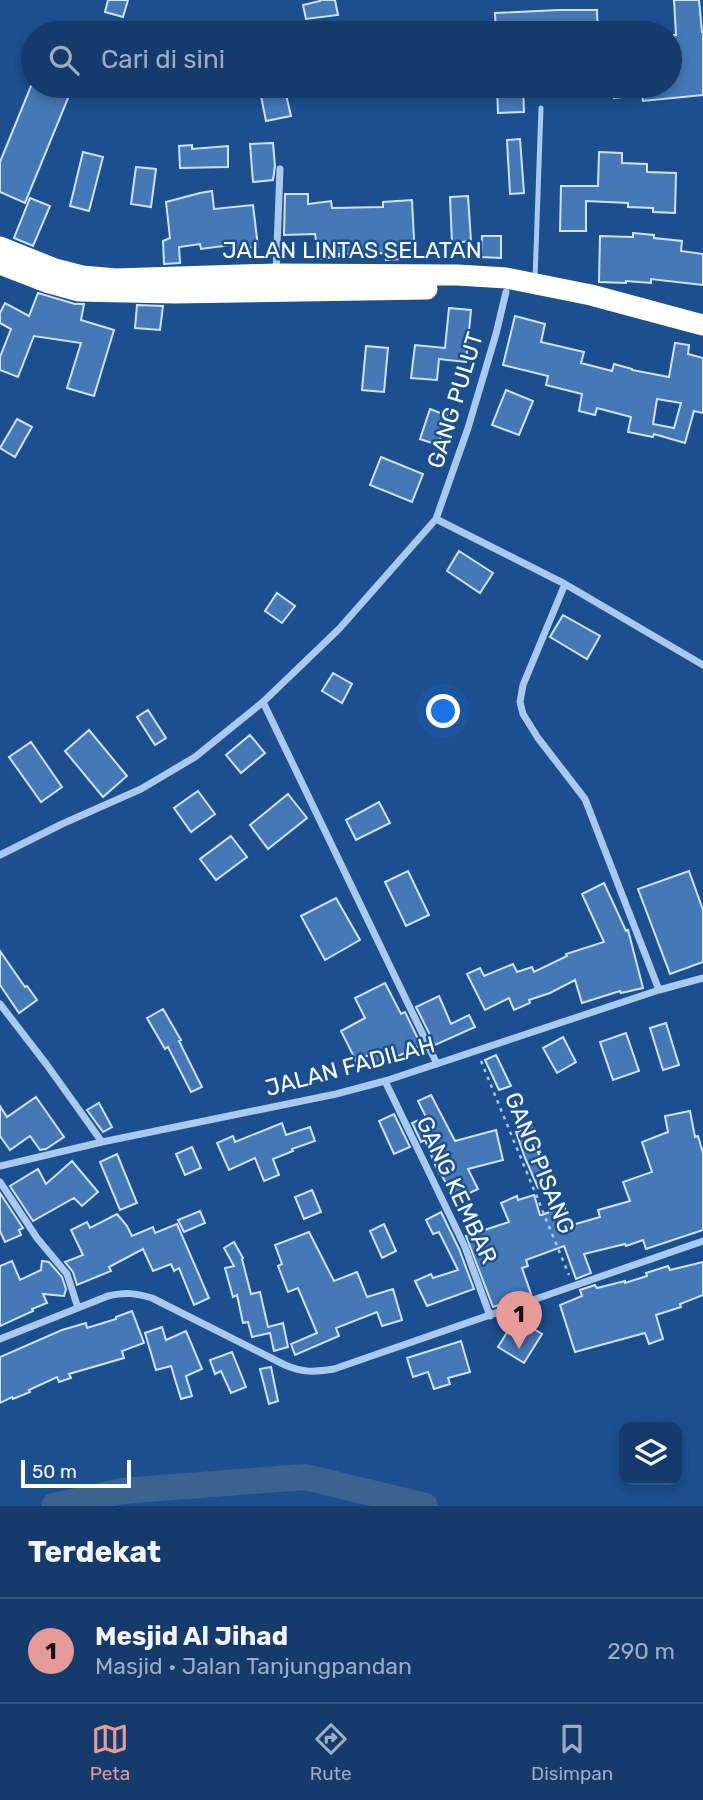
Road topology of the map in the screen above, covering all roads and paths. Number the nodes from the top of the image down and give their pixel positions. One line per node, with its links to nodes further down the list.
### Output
1 (541, 108): 7 (lane)
2 (280, 169): 5 (street)
3 (0, 247): 5 (highway, JALAN LINTAS SELATAN)
4 (0, 264): 6 (highway, JALAN LINTAS SELATAN)
5 (276, 274): 6 (highway, JALAN LINTAS SELATAN)
6 (370, 282): 7 (highway, JALAN LINTAS SELATAN); 8 (highway, JALAN LINTAS SELATAN)
7 (535, 283): 9 (highway, JALAN LINTAS SELATAN)
8 (506, 292): 10 (highway, JALAN LINTAS SELATAN); 11 (street, GANG PULUT)
9 (703, 325)
10 (703, 338)
11 (436, 519): 12 (street); 14 (street)
12 (565, 584): 13 (street); 17 (street)
13 (703, 665)
14 (263, 702): 15 (street); 20 (street)
15 (0, 855)
16 (703, 978): 17 (street, JALAN FADILAH)
17 (659, 990): 19 (street, JALAN FADILAH)
18 (0, 1004): 22 (street)
19 (477, 1052): 20 (street, JALAN FADILAH); 26 (path, GANG PISANG)
20 (437, 1064): 21 (street, JALAN FADILAH)
21 (385, 1081): 22 (street, JALAN FADILAH); 28 (street, GANG KEMBAR)
22 (102, 1142): 23 (street, JALAN FADILAH)
23 (0, 1166)
24 (0, 1182): 27 (street)
25 (703, 1241): 26 (street)
26 (574, 1287): 28 (street)
27 (78, 1308): 28 (street); 29 (street)
28 (490, 1315)
29 (0, 1339)

